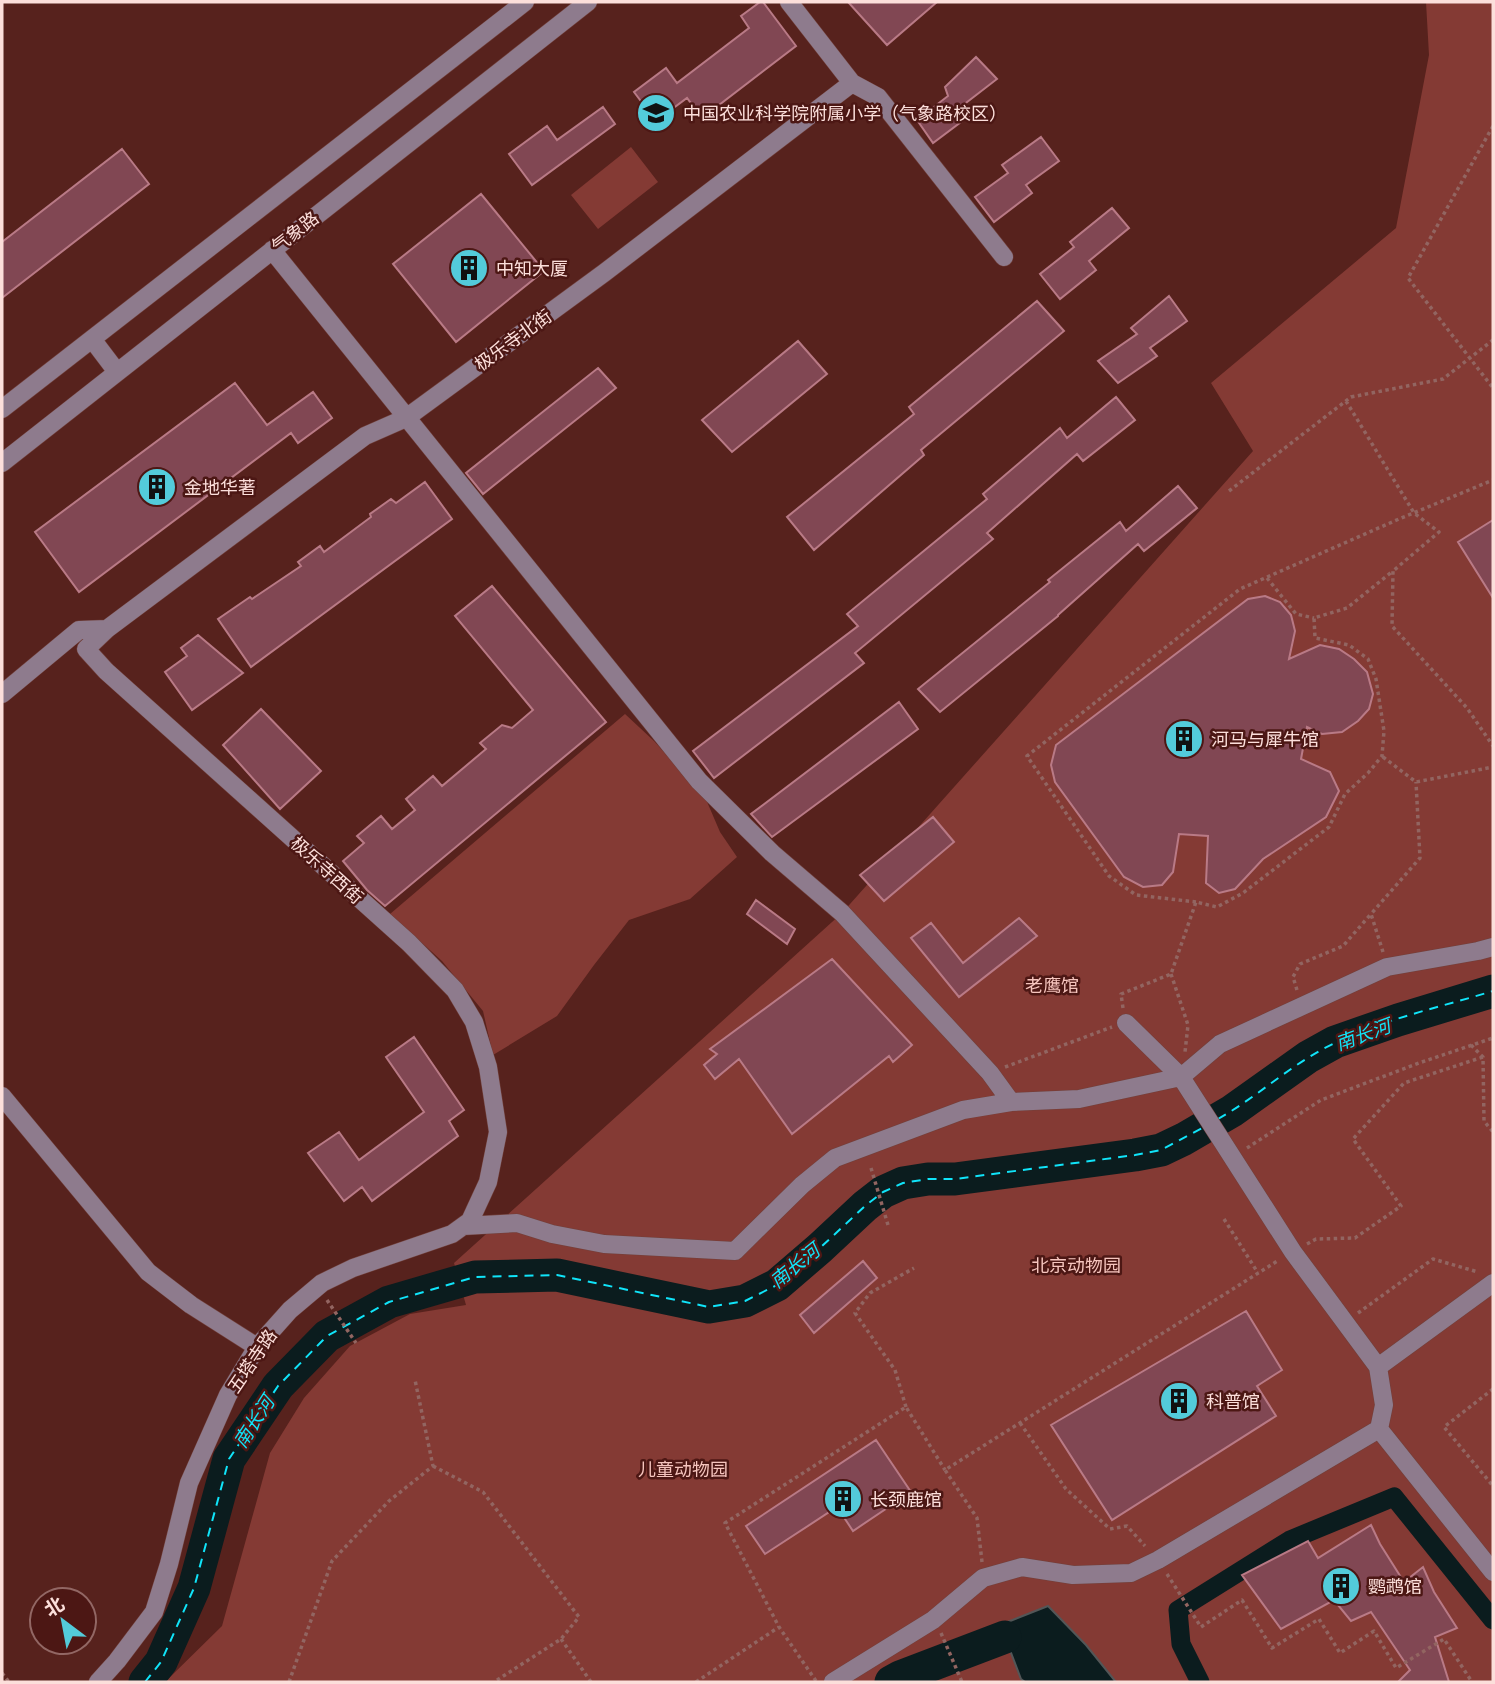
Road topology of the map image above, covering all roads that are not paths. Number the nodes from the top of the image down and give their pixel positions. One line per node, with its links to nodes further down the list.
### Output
1 (525, 2): 7 (street)
2 (588, 2): 5 (street, 气象路)
3 (789, 2): 4 (street)
4 (852, 83): 6 (street); 10 (street, 极乐寺北街)
5 (272, 250): 8 (street, 气象路); 10 (street)
6 (1004, 257)
7 (92, 339): 8 (street); 9 (street)
8 (117, 372): 11 (street, 气象路)
9 (2, 409)
10 (406, 418): 12 (street, 极乐寺北街); 19 (street)
11 (2, 463)
12 (107, 629): 13 (street, 极乐寺北街); 14 (street)
13 (86, 649): 20 (street, 极乐寺西街)
14 (2, 694)
15 (1493, 947): 17 (street)
16 (1125, 1023): 17 (street)
17 (1181, 1077): 19 (street); 23 (street)
18 (2, 1096): 22 (street)
19 (1011, 1102): 20 (street)
20 (463, 1226): 22 (street, 五塔寺路)
21 (1487, 1278): 23 (street)
22 (257, 1347): 26 (street, 五塔寺路)
23 (1378, 1367): 24 (street)
24 (1379, 1429): 25 (street); 27 (street)
25 (1493, 1572)
26 (97, 1682)
27 (833, 1682)

